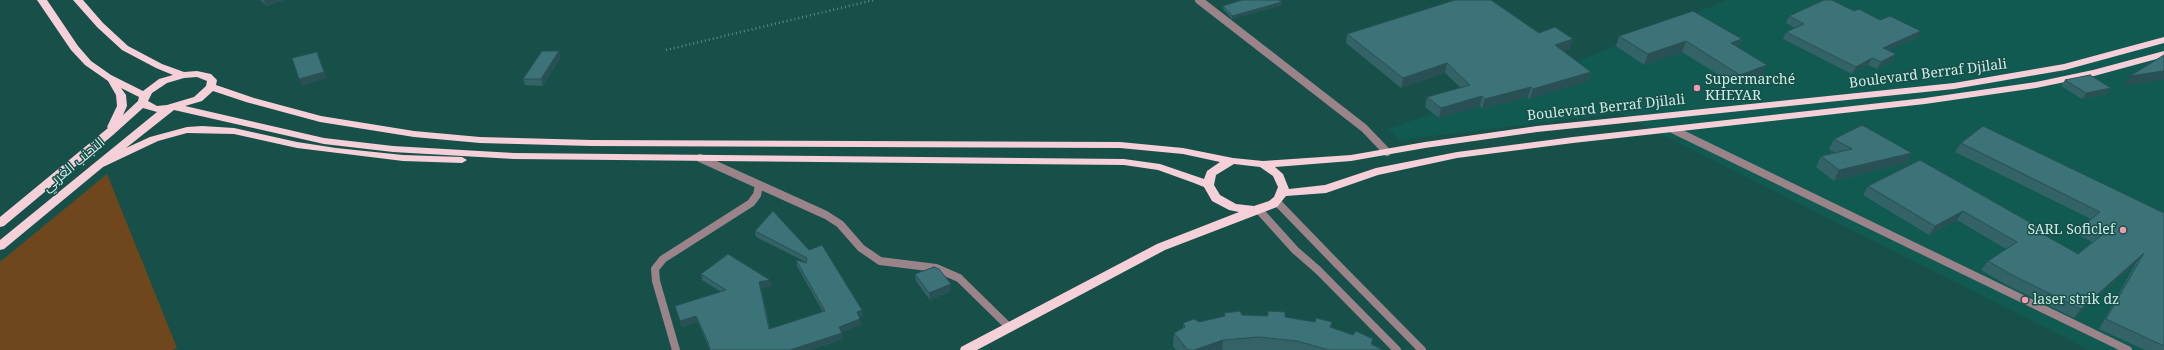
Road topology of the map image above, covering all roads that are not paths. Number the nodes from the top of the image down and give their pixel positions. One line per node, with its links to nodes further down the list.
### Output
1 (42, 0): 7 (highway)
2 (78, 0): 6 (highway)
3 (1199, 0): 13 (street)
4 (2164, 40): 13 (highway, Boulevard Berraf Djilali)
5 (2164, 54): 11 (highway, Boulevard Berraf Djilali)
6 (183, 75): 8 (highway); 9 (highway, التجنب الغربي)
7 (107, 77): 9 (highway); 12 (highway)
8 (211, 87): 10 (highway); 16 (highway)
9 (143, 99): 10 (highway); 12 (highway, التجنب الغربي)
10 (172, 108): 14 (highway); 18 (highway, التجنب الغربي)
11 (1674, 130): 21 (highway, Boulevard Berraf Djilali); 30 (street)
12 (109, 133): 23 (highway, التجنب الغربي)
13 (1387, 152): 17 (highway, Boulevard Berraf Djilali)
14 (514, 156): 15 (highway); 18 (highway)
15 (700, 158): 19 (street); 20 (highway)
16 (1233, 161): 17 (highway); 20 (highway)
17 (1263, 164): 21 (highway)
18 (98, 165): 24 (highway, التجنب الغربي)
19 (759, 185): 25 (street); 26 (street)
20 (1208, 185): 22 (highway)
21 (1280, 197): 22 (highway); 29 (street)
22 (1256, 209): 25 (highway); 28 (street)
23 (0, 223)
24 (0, 246)
25 (1009, 327): 27 (highway)
26 (676, 350)
27 (966, 350)
28 (1397, 350)
29 (1422, 350)
30 (2128, 350)

